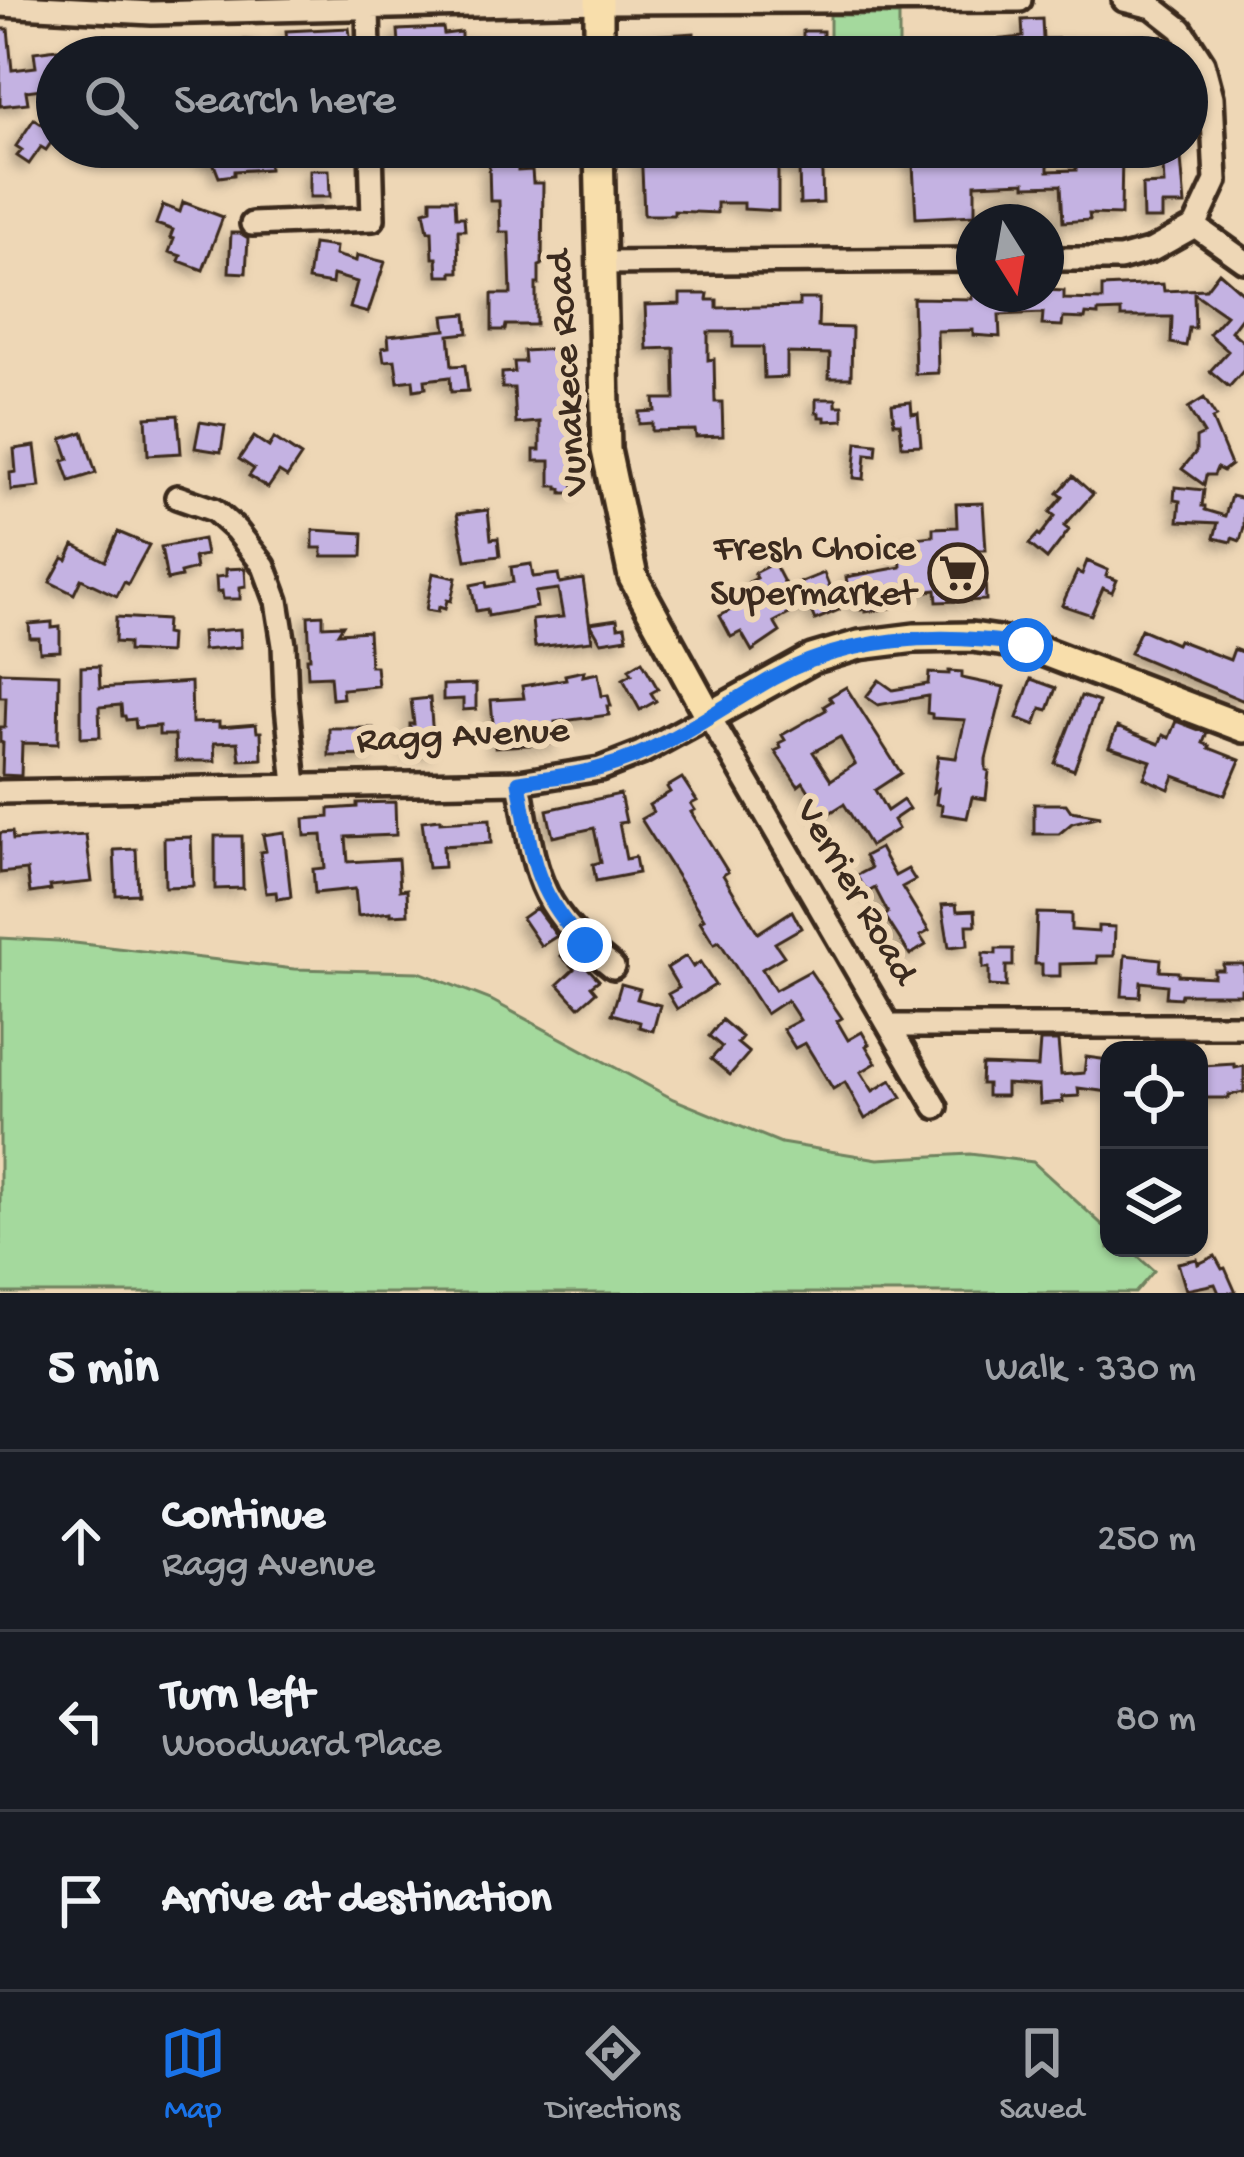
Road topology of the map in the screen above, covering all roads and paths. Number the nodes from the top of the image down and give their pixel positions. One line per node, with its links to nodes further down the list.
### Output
1 (1020, 0): 3 (street)
2 (1124, 0): 8 (street)
3 (598, 1): 5 (street); 7 (main road)
4 (0, 5): 5 (street)
5 (368, 7): 6 (street)
6 (369, 36)
7 (599, 36)
8 (1186, 36)
9 (1208, 82): 13 (street)
10 (372, 168): 12 (street)
11 (599, 168): 17 (main road, Vunakece Road)
12 (252, 224)
13 (1195, 226): 14 (street); 16 (street)
14 (1064, 259)
15 (956, 260): 17 (street)
16 (1244, 261)
17 (600, 263): 19 (main road, Vunakece Road)
18 (177, 497): 22 (street)
19 (709, 716): 20 (main road, Ragg Avenue); 21 (street, Ragg Avenue); 25 (street, Verrier Road)
20 (1244, 728)
21 (519, 782): 22 (street, Ragg Avenue); 24 (street)
22 (295, 785): 23 (street, Ragg Avenue)
23 (0, 792)
24 (613, 967)
25 (889, 1025): 26 (street); 27 (street, Verrier Road)
26 (1244, 1026)
27 (936, 1107)

